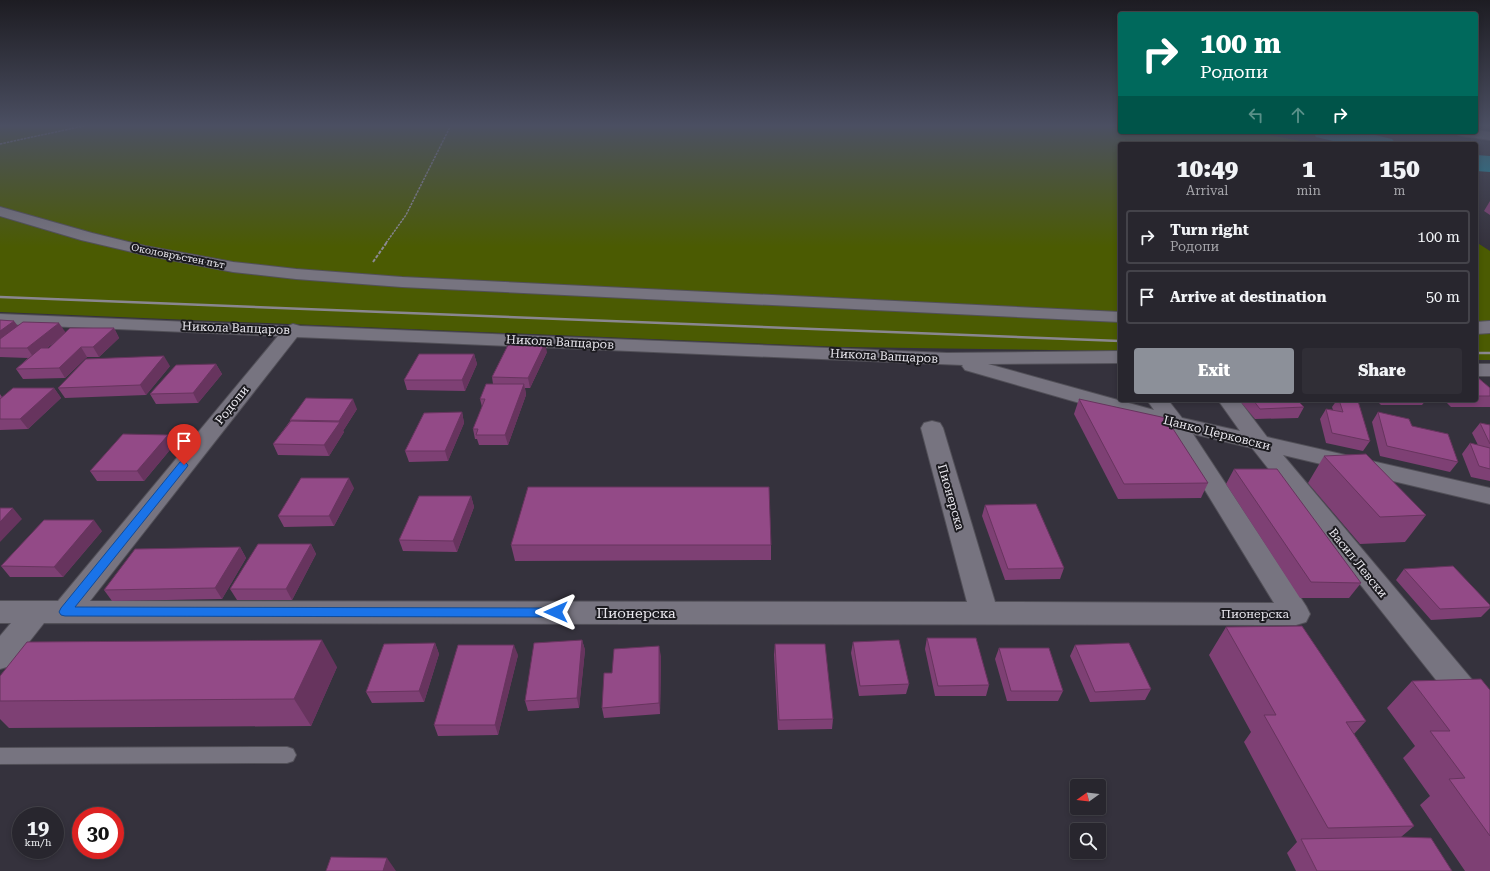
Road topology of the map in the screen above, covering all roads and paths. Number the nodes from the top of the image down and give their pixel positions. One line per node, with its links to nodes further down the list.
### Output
1 (431, 166): 3 (path)
2 (0, 211): 3 (street, Околовръстен път)
3 (360, 279): 4 (street)
4 (1118, 317)
5 (0, 318): 8 (street, Никола Вапцаров)
6 (1490, 327): 7 (street)
7 (1478, 328)
8 (293, 330): 10 (street, Никола Вапцаров); 21 (street, Родопи)
9 (1118, 357): 10 (street, Никола Вапцаров)
10 (947, 359): 15 (street, Цанко Церковски)
11 (1478, 370): 12 (street)
12 (1490, 370)
13 (1159, 402): 15 (street, Пионерска)
14 (1229, 402): 17 (street, Васил Левски)
15 (1175, 423): 17 (street, Цанко Церковски); 22 (street, Пионерска)
16 (932, 428): 22 (street, Пионерска)
17 (1260, 443): 18 (street, Цанко Церковски); 24 (street, Васил Левски)
18 (1490, 496)
19 (0, 612): 20 (street, Пионерска)
20 (37, 612): 21 (street, Пионерска); 23 (street)
21 (65, 612): 22 (street, Пионерска)
22 (984, 613)
23 (0, 657)
24 (1490, 724)
25 (287, 755): 26 (lane)
26 (0, 756)

